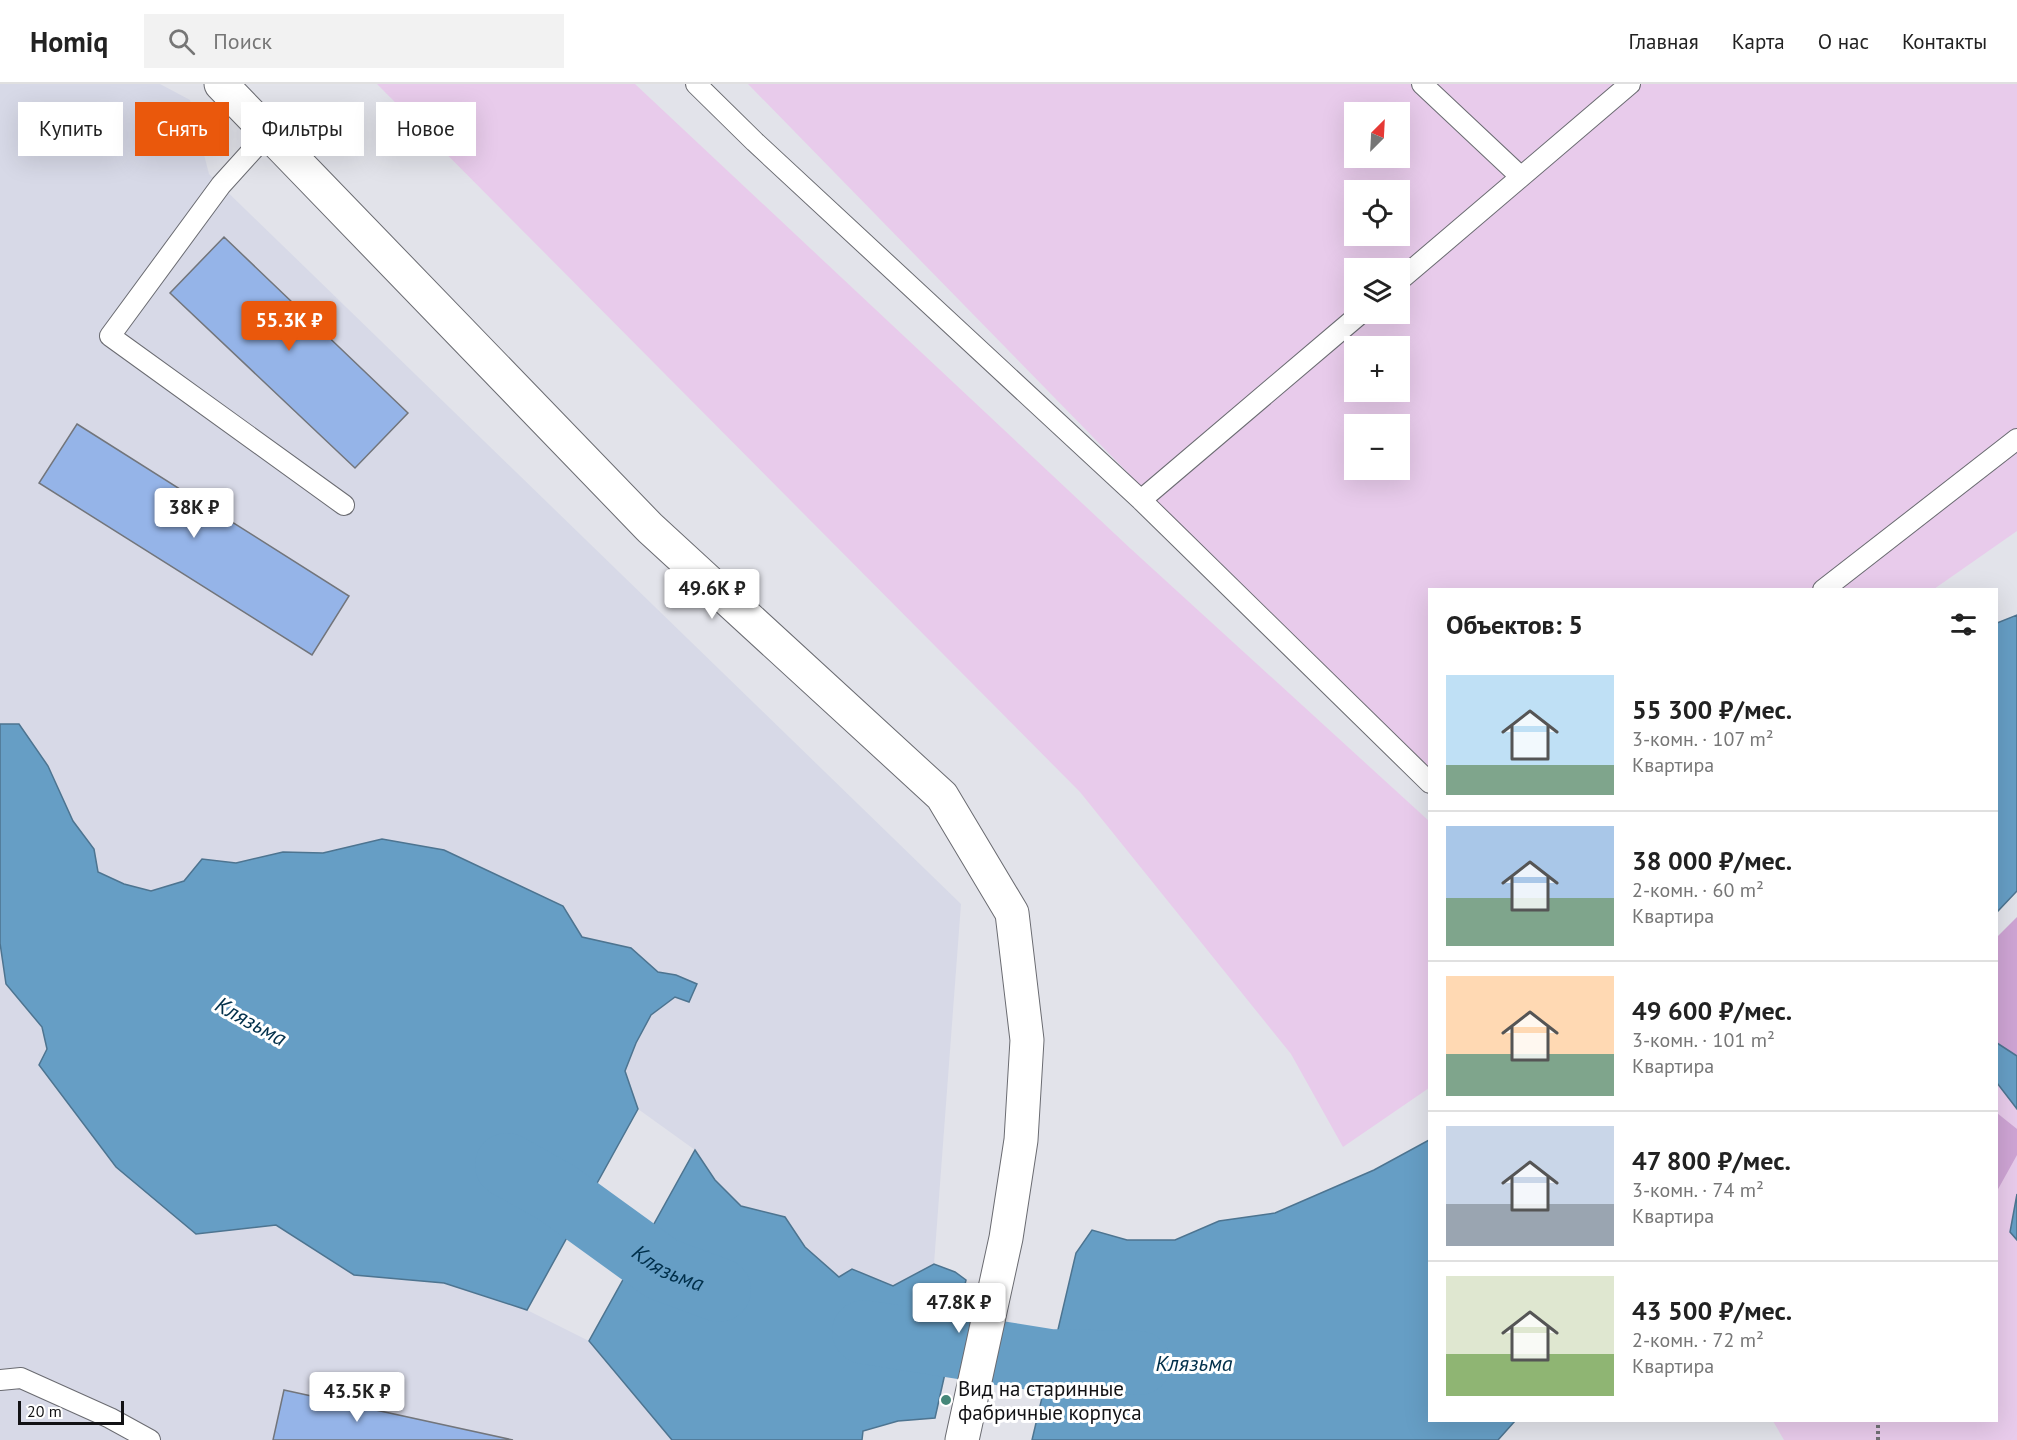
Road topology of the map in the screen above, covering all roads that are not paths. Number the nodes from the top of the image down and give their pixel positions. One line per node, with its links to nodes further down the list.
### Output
1 (220, 84): 5 (street)
2 (696, 84): 12 (lane)
3 (1422, 84): 8 (lane)
4 (1630, 84): 8 (lane)
5 (241, 105)
6 (247, 156): 13 (lane)
7 (290, 156): 18 (street)
8 (1521, 177): 9 (lane)
9 (1410, 271)
10 (1348, 324): 12 (lane)
11 (2017, 439): 14 (lane)
12 (1141, 500): 15 (lane)
13 (344, 505)
14 (1826, 588)
15 (1428, 781)
16 (0, 1380): 17 (lane)
17 (150, 1440)
18 (962, 1440)

